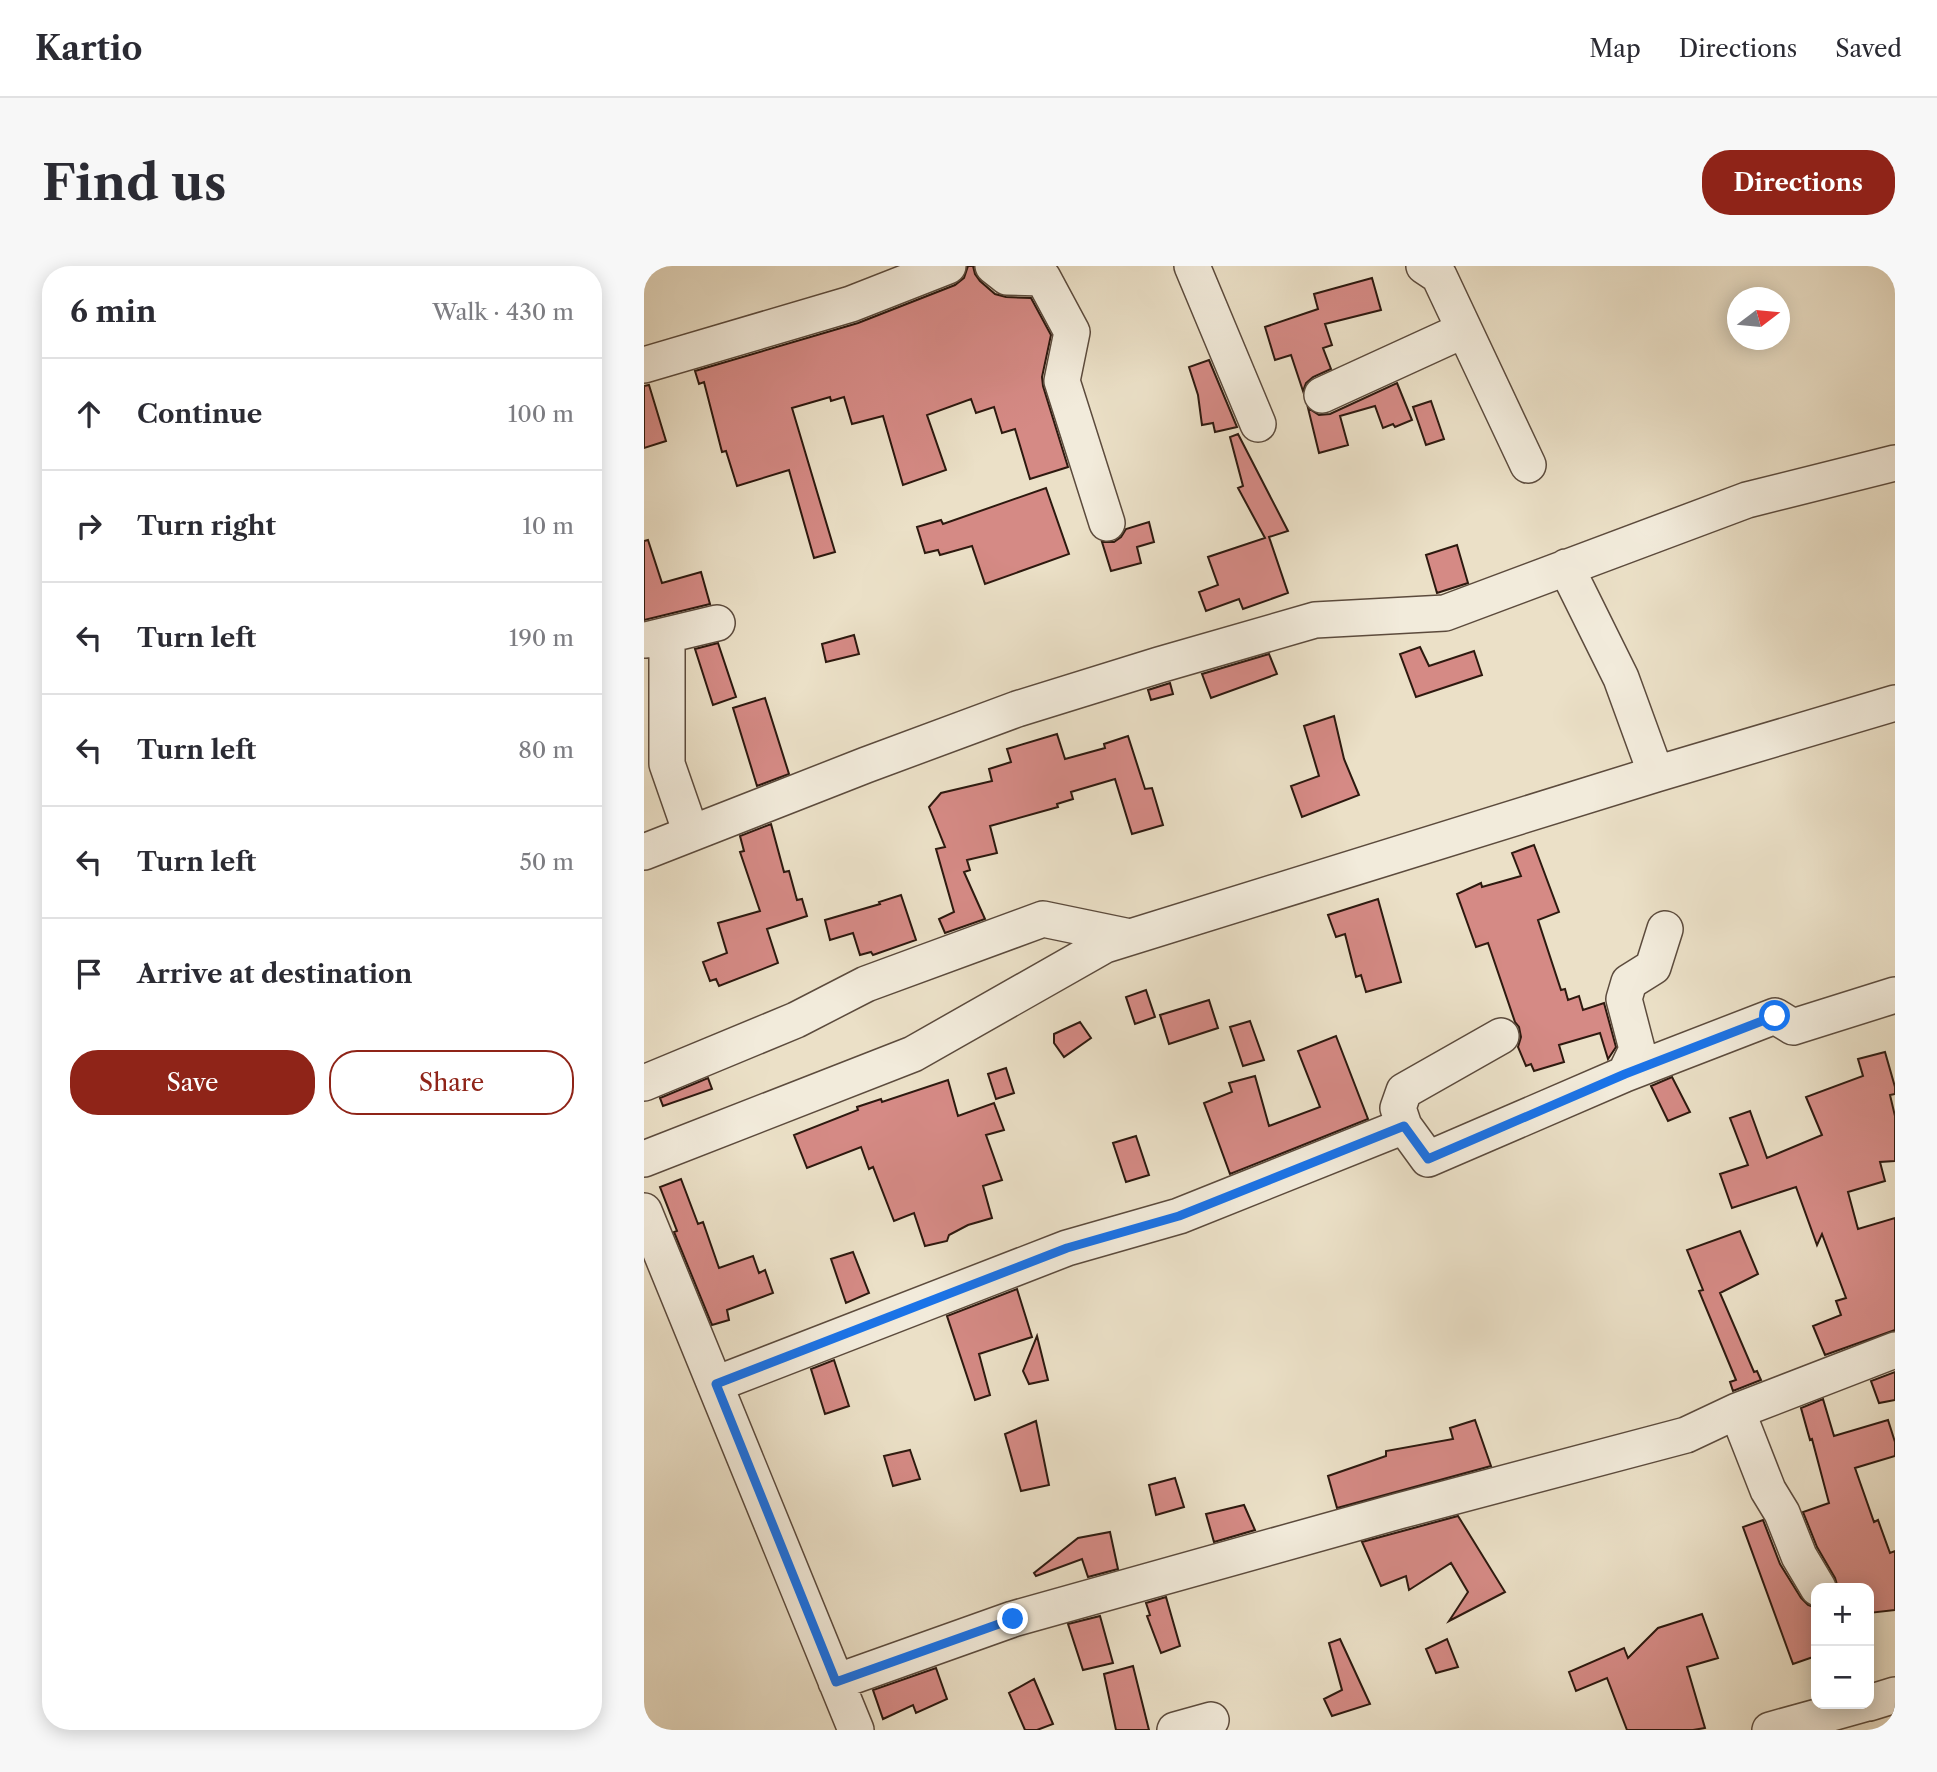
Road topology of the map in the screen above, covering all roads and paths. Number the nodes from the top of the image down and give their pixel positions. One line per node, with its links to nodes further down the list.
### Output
1 (948, 266): 6 (street)
2 (993, 266): 11 (street)
3 (1192, 266): 8 (street)
4 (1424, 266): 5 (street)
5 (1464, 330): 7 (street); 10 (street)
6 (644, 365)
7 (1322, 395)
8 (1258, 424)
9 (1895, 463): 12 (street)
10 (1528, 465)
11 (1107, 523)
12 (1566, 567): 16 (street); 17 (street)
13 (717, 623): 14 (street)
14 (656, 638): 17 (street)
15 (1895, 703): 16 (street)
16 (1656, 774): 20 (street)
17 (691, 833): 18 (street)
18 (644, 852)
19 (1665, 929): 23 (street)
20 (1130, 937): 24 (street); 26 (street)
21 (1895, 995): 23 (street)
22 (1501, 1036): 25 (street)
23 (1625, 1074): 25 (street)
24 (644, 1083)
25 (1404, 1126): 29 (street)
26 (644, 1159)
27 (644, 1212): 29 (street)
28 (1895, 1350): 30 (street)
29 (716, 1384): 32 (street)
30 (1737, 1411): 31 (street); 32 (street)
31 (1815, 1583)
32 (836, 1682): 37 (street)
33 (1895, 1695): 34 (street)
34 (1874, 1701)
35 (1844, 1709): 39 (street)
36 (1211, 1720): 38 (street)
37 (856, 1730)
38 (1175, 1730)
39 (1770, 1730)

